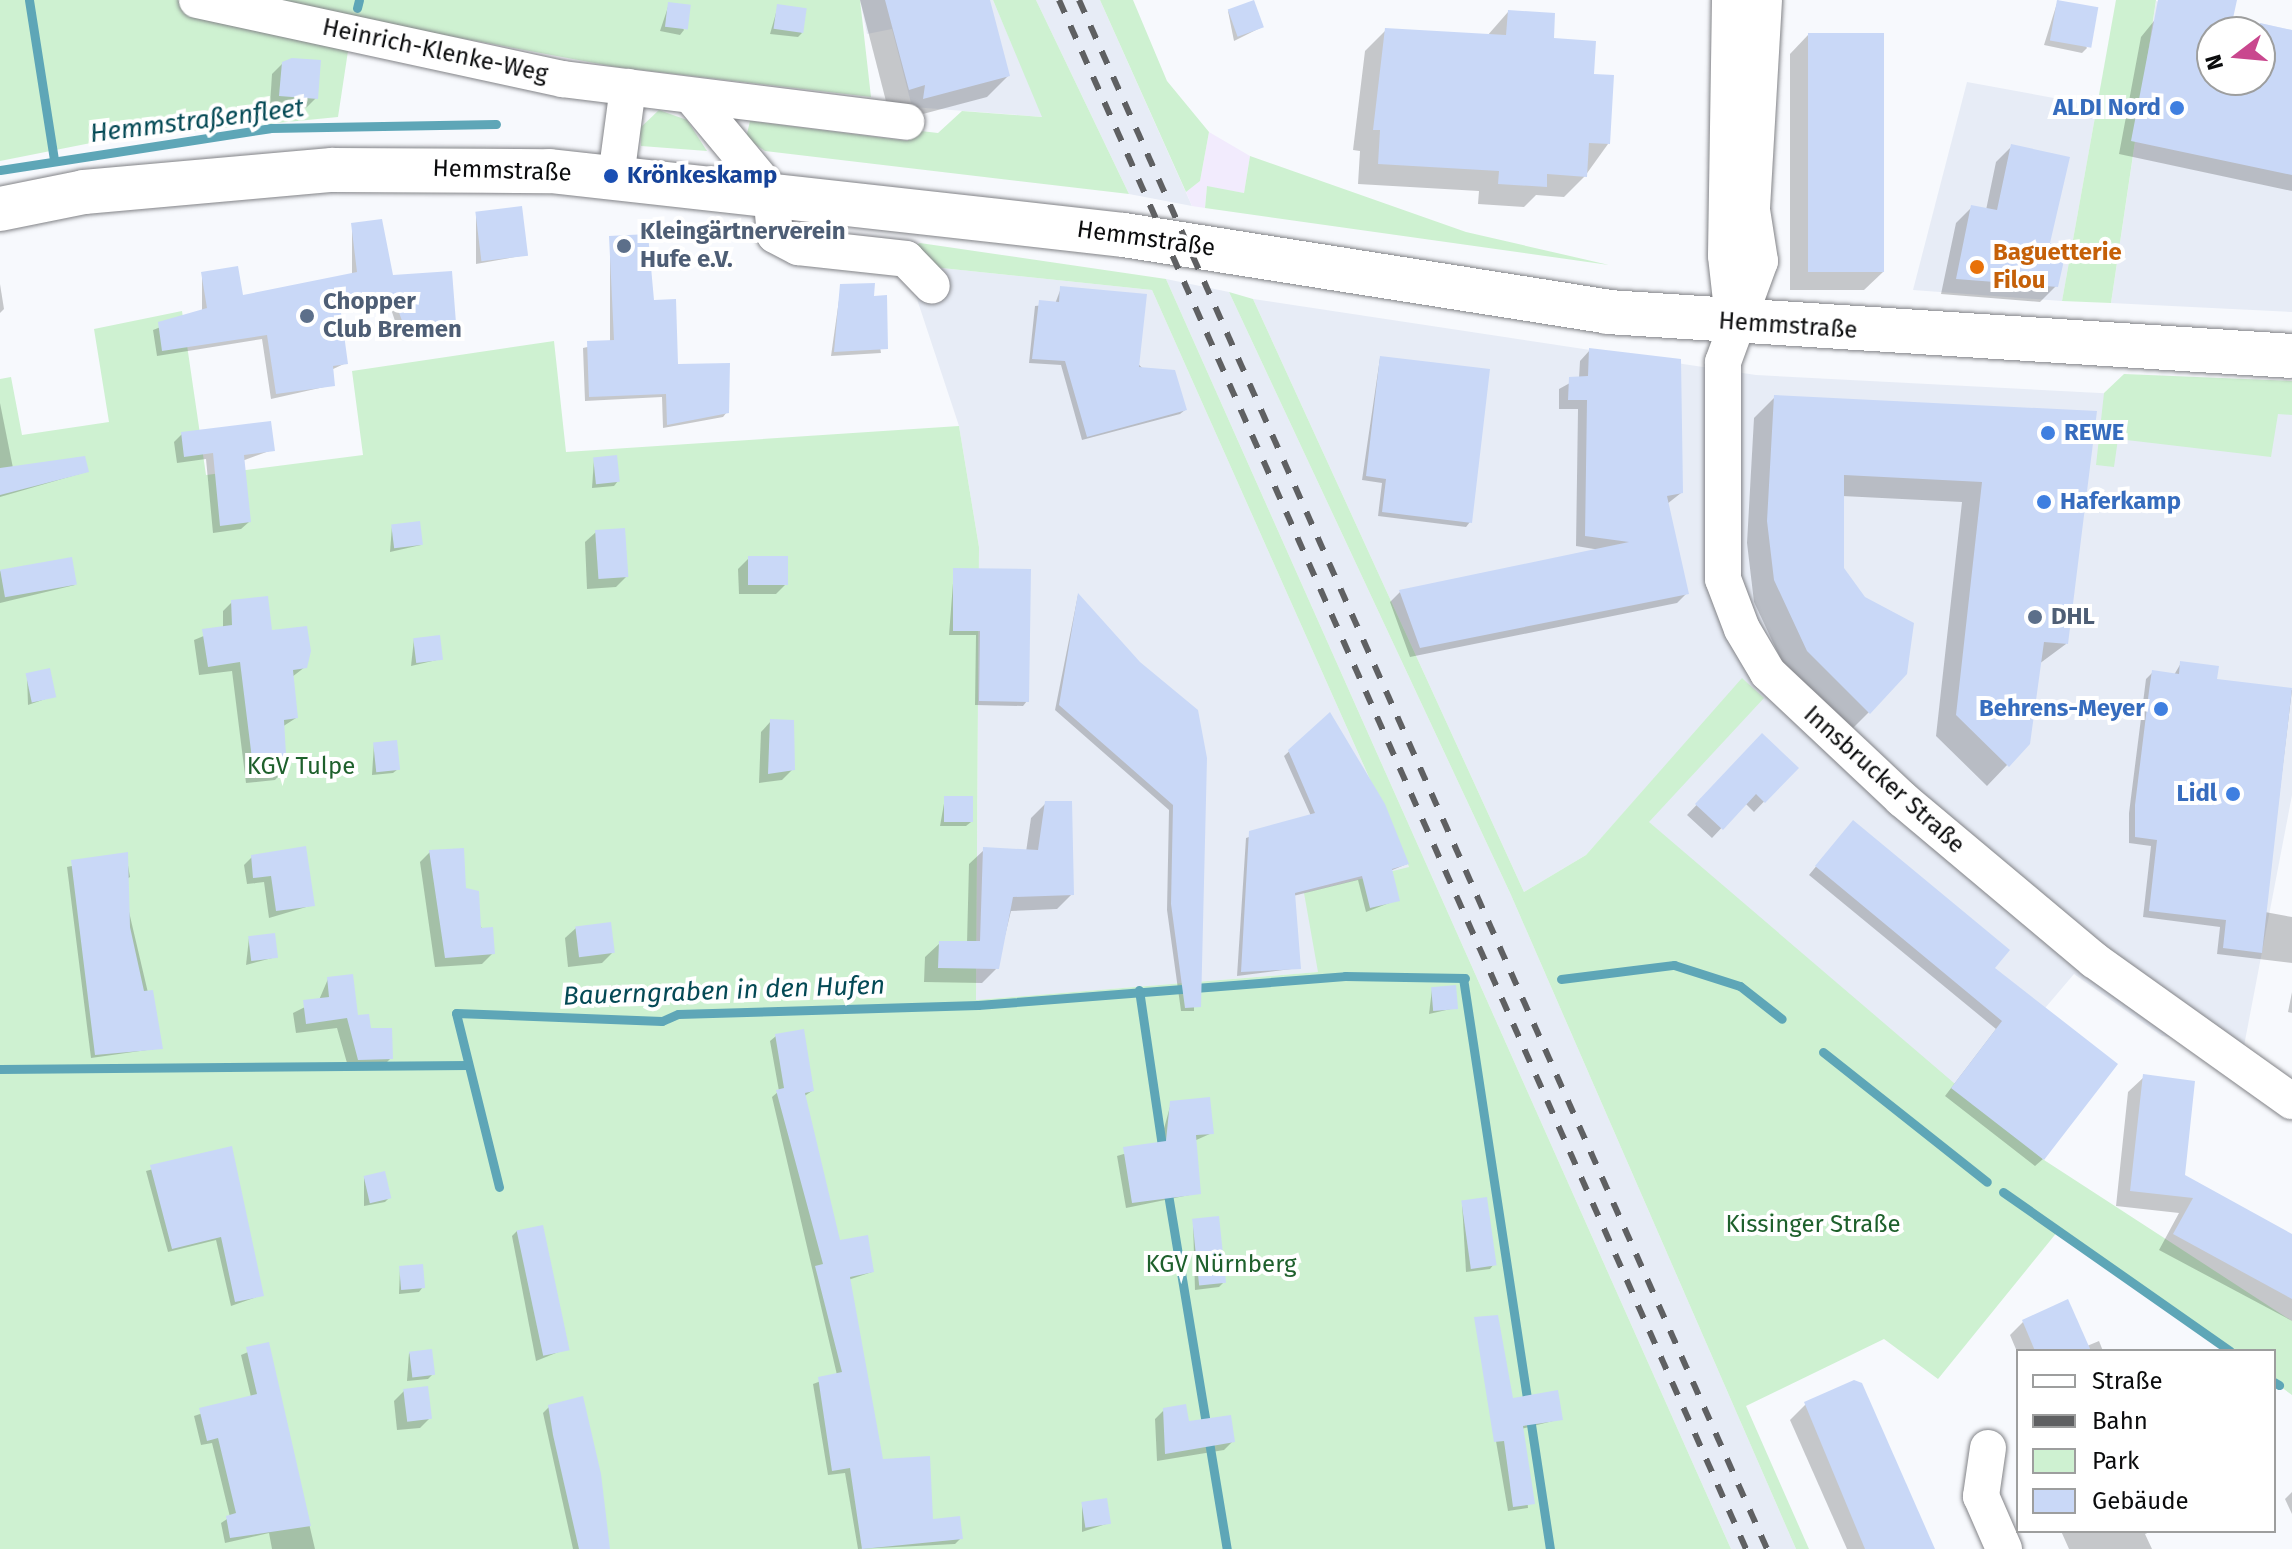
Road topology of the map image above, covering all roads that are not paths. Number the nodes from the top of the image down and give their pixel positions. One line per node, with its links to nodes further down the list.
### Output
1 (197, 0): 4 (street, Heinrich-Klenke-Weg)
2 (1730, 0): 11 (street)
3 (1764, 0): 11 (street)
4 (628, 87): 5 (street, Heinrich-Klenke-Weg); 7 (street)
5 (693, 98): 6 (street, Heinrich-Klenke-Weg); 8 (street)
6 (906, 122)
7 (616, 177): 8 (street, Hemmstraße); 9 (street, Hemmstraße)
8 (771, 192): 10 (street); 11 (street, Hemmstraße)
9 (0, 209)
10 (932, 286)
11 (1734, 323): 12 (street, Hemmstraße); 13 (street, Innsbrucker Straße)
12 (2292, 356)
13 (2292, 1101)
14 (1988, 1448): 15 (street)
15 (2004, 1549)

